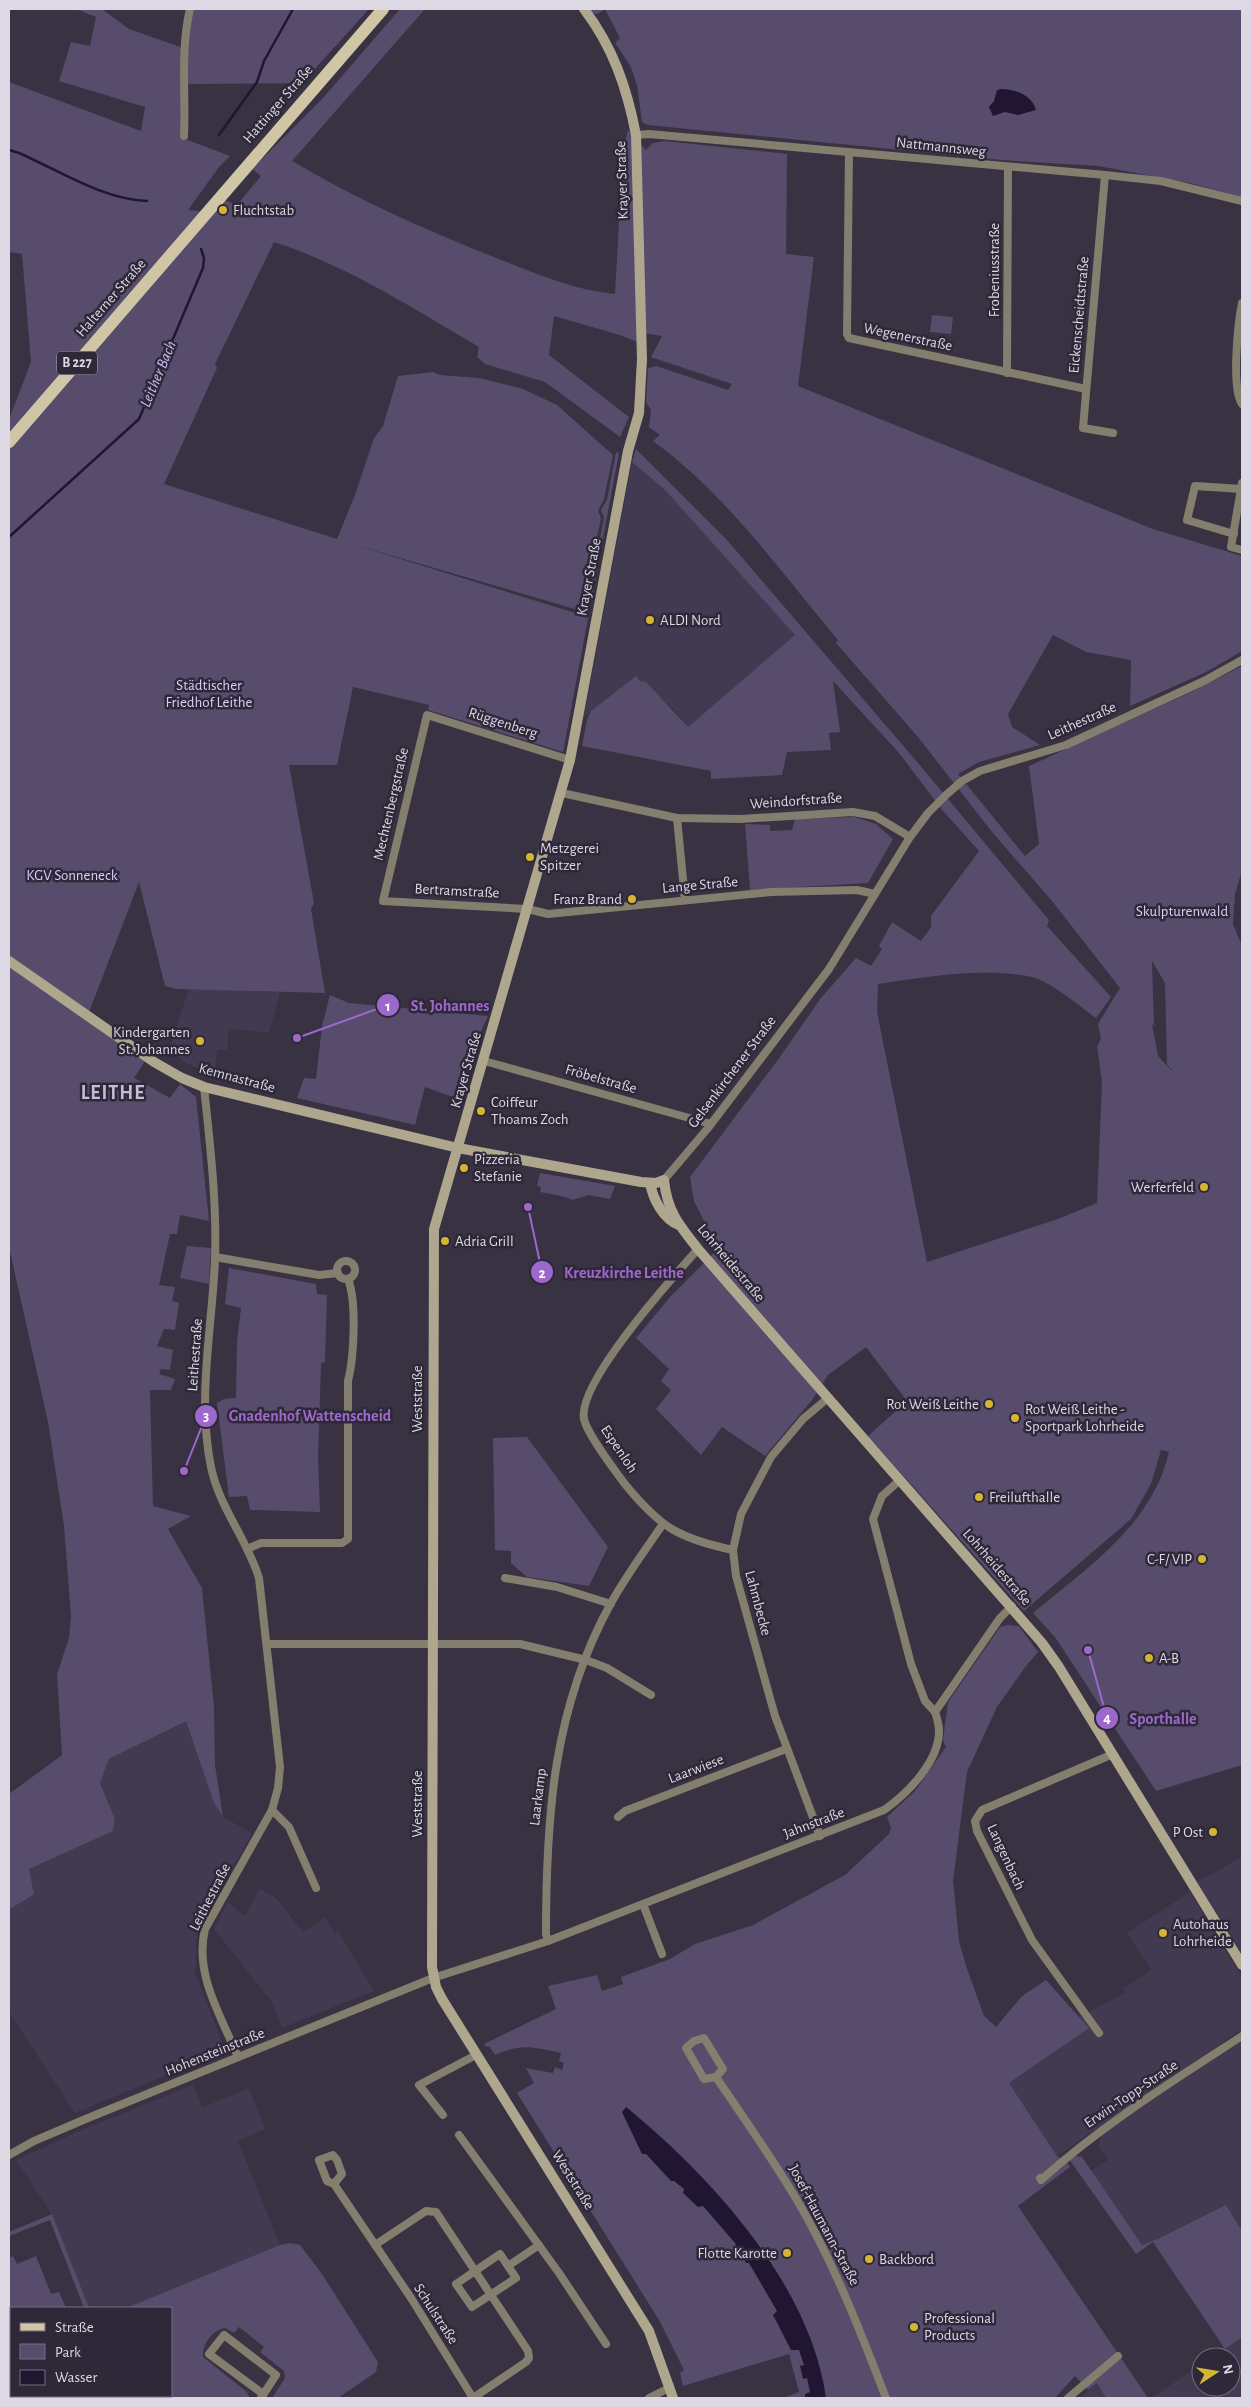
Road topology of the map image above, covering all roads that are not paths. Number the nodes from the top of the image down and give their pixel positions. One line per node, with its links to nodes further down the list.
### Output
1 (190, 9): 5 (street)
2 (383, 9): 10 (main road, Hattinger Straße / B 227)
3 (584, 9): 4 (street, Krayer Straße)
4 (636, 135): 6 (street, Nattmannsweg); 23 (street, Krayer Straße)
5 (184, 136)
6 (849, 152): 7 (street, Nattmannsweg); 12 (street, Wegenerstraße)
7 (1008, 167): 8 (street, Nattmannsweg); 12 (street, Frobeniusstraße)
8 (1105, 175): 9 (street, Nattmannsweg); 13 (street, Eickenscheidtstraße)
9 (1242, 201)
10 (199, 221): 16 (main road, Halterner Straße / B 227)
11 (1242, 303): 14 (street)
12 (1007, 373): 13 (street, Wegenerstraße)
13 (1086, 389): 15 (street, Eickenscheidtstraße)
14 (1242, 404)
15 (1113, 433)
16 (9, 442)
17 (1242, 486): 18 (street); 19 (street)
18 (1239, 521): 19 (street)
19 (1234, 534): 20 (street)
20 (1242, 550)
21 (1242, 660): 25 (street, Leithestraße)
22 (428, 715): 23 (street, Rüggenberg); 30 (street, Mechtenbergstraße)
23 (570, 760): 24 (street, Krayer Straße)
24 (562, 793): 26 (street, Weindorfstraße); 31 (street, Krayer Straße)
25 (936, 806): 27 (street, Gelsenkirchener Straße)
26 (677, 818): 27 (street, Weindorfstraße); 29 (street)
27 (910, 837): 28 (street, Gelsenkirchener Straße)
28 (875, 894): 29 (street, Lange Straße); 35 (street, Gelsenkirchener Straße)
29 (685, 900): 31 (street, Lange Straße)
30 (384, 901): 31 (street, Bertramstraße)
31 (528, 909): 33 (street, Krayer Straße)
32 (9, 961): 34 (street, Kemnastraße)
33 (484, 1061): 35 (street, Fröbelstraße); 36 (street, Krayer Straße)
34 (204, 1087): 36 (street, Kemnastraße); 41 (street, Leithestraße)
35 (711, 1124): 37 (street, Gelsenkirchener Straße)
36 (458, 1148): 38 (street); 52 (street, Weststraße)
37 (664, 1180): 38 (street); 39 (street, Lohrheidestraße)
38 (650, 1183): 39 (street, Lohrheidestraße)
39 (680, 1226): 40 (street, Lohrheidestraße)
40 (698, 1248): 44 (street, Lohrheidestraße); 46 (street, Espenloh)
41 (215, 1257): 42 (street); 47 (street, Leithestraße)
42 (338, 1273): 43 (street); 43 (street)
43 (348, 1279): 47 (street)
44 (828, 1398): 45 (street, Lohrheidestraße); 48 (street, Lahmbecke)
45 (900, 1480): 51 (street, Lohrheidestraße); 56 (street, Jahnstraße)
46 (663, 1524): 48 (street, Espenloh); 50 (street, Laarkamp)
47 (247, 1549): 53 (street, Leithestraße)
48 (733, 1550): 57 (street, Lahmbecke)
49 (505, 1578): 50 (street)
50 (611, 1604): 54 (street, Laarkamp)
51 (1012, 1606): 56 (street); 58 (street, Lohrheidestraße)
52 (432, 1643): 53 (street); 54 (street); 67 (street, Weststraße)
53 (266, 1644): 59 (street, Leithestraße)
54 (586, 1660): 55 (street); 64 (street, Laarkamp)
55 (651, 1695)
56 (935, 1712): 61 (street, Jahnstraße)
57 (786, 1749): 60 (street, Laarwiese); 61 (street, Lahmbecke)
58 (1113, 1754): 66 (street, Lohrheidestraße); 68 (street, Langenbach)
59 (272, 1810): 62 (street); 71 (street, Leithestraße)
60 (618, 1816)
61 (820, 1836): 63 (street, Jahnstraße)
62 (316, 1888)
63 (643, 1904): 64 (street, Jahnstraße); 65 (street)
64 (548, 1942): 67 (street, Jahnstraße)
65 (662, 1954)
66 (1242, 1965)
67 (433, 1978): 70 (street, Weststraße); 71 (street, Hohensteinstraße)
68 (1099, 2033)
69 (1242, 2036): 76 (street, Erwin-Topp-Straße)
70 (476, 2055): 73 (street); 85 (street, Weststraße)
71 (238, 2057): 75 (street, Hohensteinstraße)
72 (716, 2077): 72 (street, Josef-Haumann-Straße); 89 (street, Josef-Haumann-Straße)
73 (443, 2115)
74 (459, 2135): 79 (street)
75 (9, 2155)
76 (1040, 2178)
77 (334, 2184): 78 (street, Schulstraße)
78 (375, 2245): 81 (street); 87 (street, Schulstraße)
79 (539, 2245): 80 (street); 83 (street)
80 (508, 2266): 81 (street); 82 (street)
81 (475, 2271): 82 (street); 82 (street)
82 (491, 2294): 87 (street)
83 (606, 2344)
84 (1118, 2356): 90 (street)
85 (671, 2393): 88 (street)
86 (262, 2396): 86 (street)
87 (473, 2398)
88 (649, 2398)
89 (886, 2398)
90 (1068, 2398)

